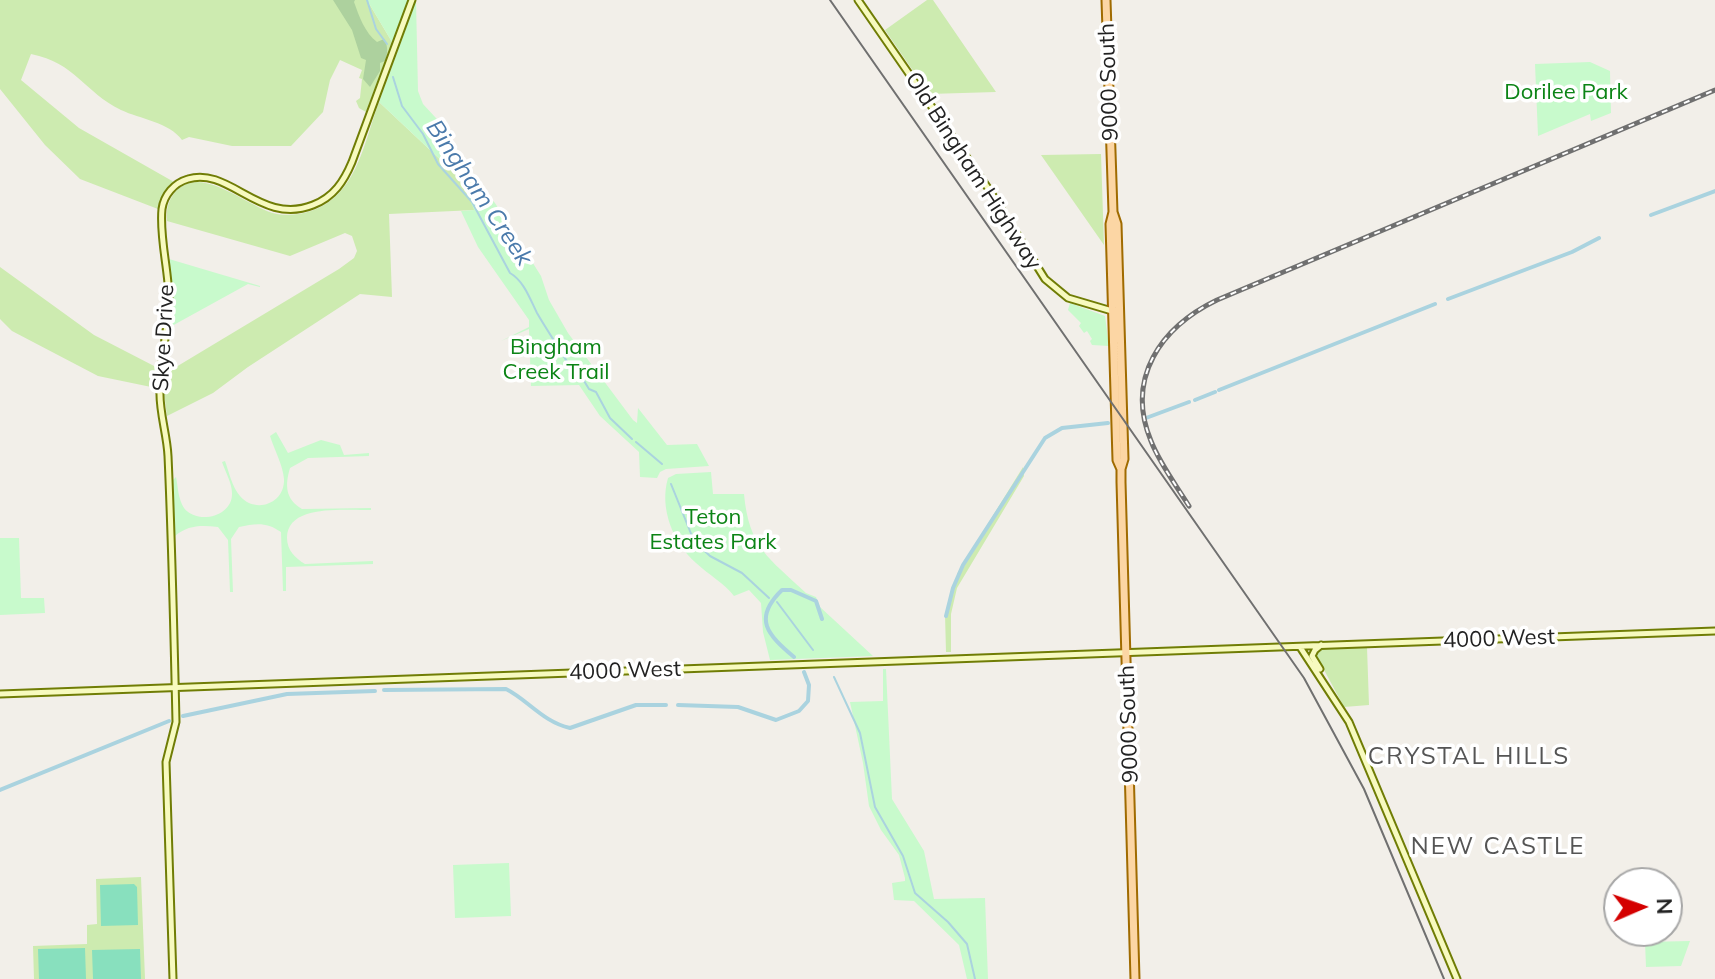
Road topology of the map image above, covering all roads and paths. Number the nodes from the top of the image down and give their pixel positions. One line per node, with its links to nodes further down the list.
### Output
1 (412, 0): 13 (main road, Skye Drive)
2 (858, 0): 5 (main road, Old Bingham Highway)
3 (1106, 0): 4 (main road, 9000 South)
4 (1113, 212): 5 (main road, 9000 South); 6 (main road, 9000 South)
5 (1112, 311): 6 (main road); 7 (main road, 9000 South)
6 (1123, 397): 7 (main road, 9000 South)
7 (1121, 469): 11 (main road, 9000 South)
8 (1715, 631): 9 (main road, 4000 West)
9 (1321, 645): 10 (main road, 4000 West); 12 (main road)
10 (1300, 646): 11 (main road, 4000 West); 12 (main road)
11 (1127, 653): 13 (main road, 4000 West); 16 (main road, 9000 South)
12 (1326, 685): 17 (main road)
13 (175, 687): 14 (main road, 4000 West); 15 (main road, Skye Drive)
14 (0, 694)
15 (173, 979)
16 (1135, 979)
17 (1457, 979)

